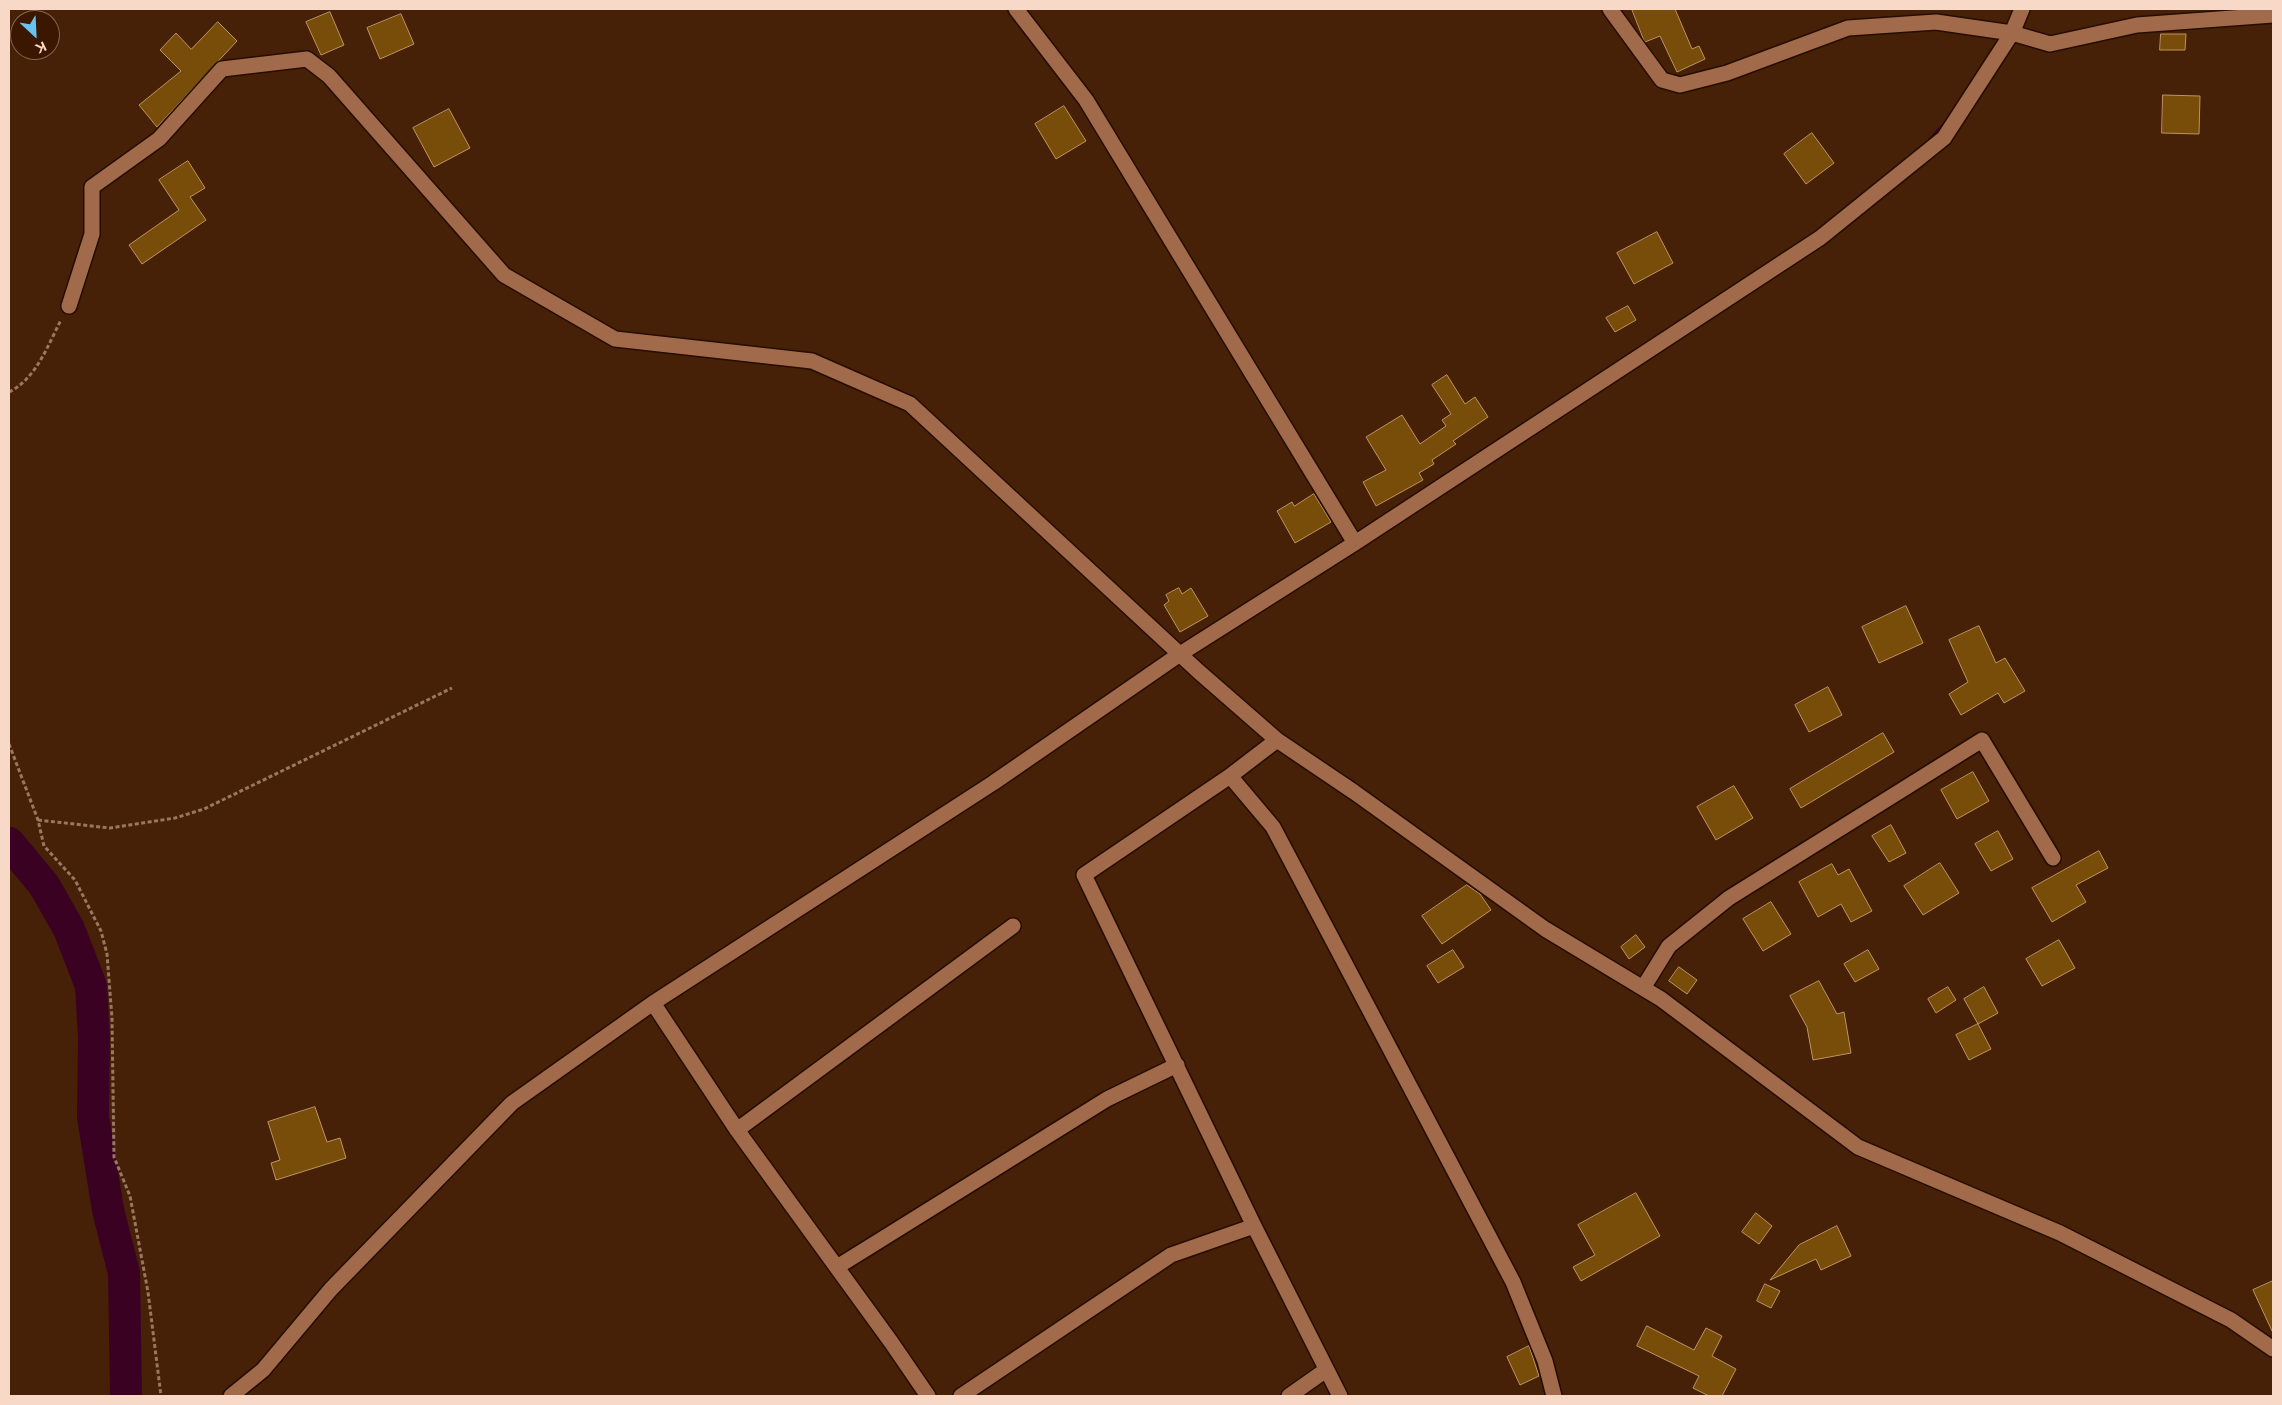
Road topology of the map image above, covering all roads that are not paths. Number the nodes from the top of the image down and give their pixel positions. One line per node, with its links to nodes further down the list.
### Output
1 (1016, 9): 7 (street)
2 (1610, 9): 5 (street)
3 (2022, 9): 5 (street)
4 (2273, 14): 5 (street)
5 (2014, 34): 7 (street)
6 (69, 306): 8 (street)
7 (1355, 543): 8 (street)
8 (1182, 656): 9 (street); 14 (street)
9 (1277, 740): 10 (street); 13 (street)
10 (1230, 776): 15 (street); 26 (street)
11 (2053, 858): 13 (street)
12 (1013, 926): 16 (street)
13 (1643, 988): 19 (street)
14 (658, 1011): 16 (street); 21 (street)
15 (1177, 1065): 17 (street); 18 (street)
16 (737, 1130): 18 (street)
17 (1254, 1226): 20 (street); 23 (street)
18 (837, 1267): 22 (street)
19 (2273, 1349)
20 (1326, 1370): 24 (street); 25 (street)
21 (231, 1396)
22 (928, 1396)
23 (961, 1396)
24 (1288, 1396)
25 (1340, 1396)
26 (1554, 1396)

